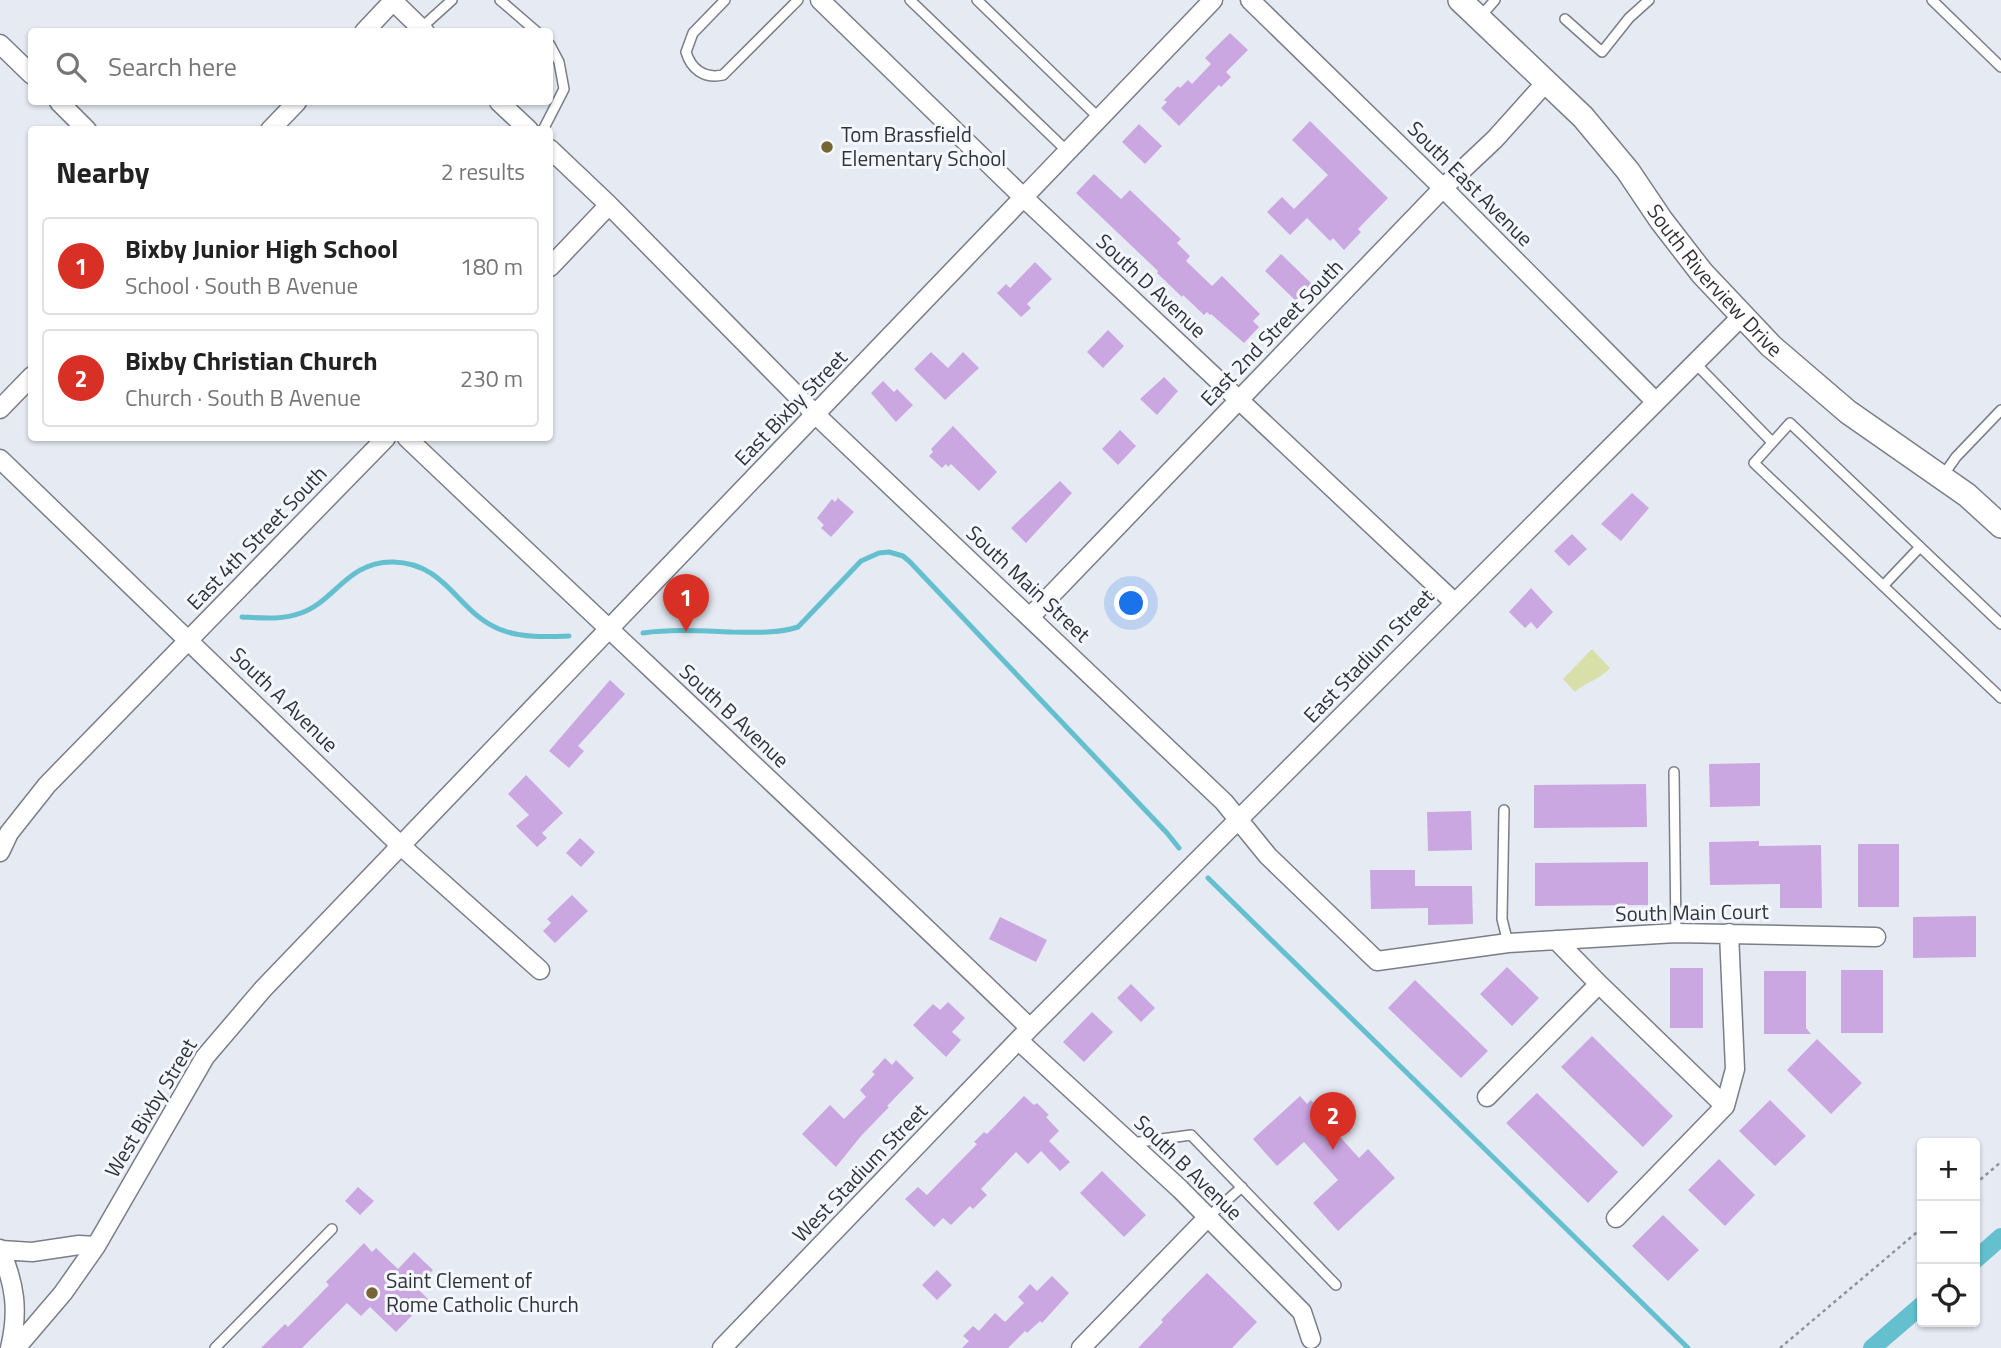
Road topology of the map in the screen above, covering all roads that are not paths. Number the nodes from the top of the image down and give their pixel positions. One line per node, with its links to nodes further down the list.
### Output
1 (393, 0): 17 (street); 18 (street)
2 (452, 0): 19 (lane)
3 (500, 0): 20 (lane)
4 (725, 0): 5 (lane)
5 (798, 0)
6 (820, 0): 37 (street, South D Avenue)
7 (910, 0): 34 (lane)
8 (977, 0): 29 (lane)
9 (1213, 0): 29 (street, East Bixby Street)
10 (1250, 0): 36 (street, South East Avenue)
11 (1460, 0): 15 (street, South Riverview Drive)
12 (1495, 0): 15 (lane)
13 (1648, 0): 16 (lane)
14 (1932, 0): 23 (lane)
15 (1478, 18): 25 (street, South Riverview Drive)
16 (1565, 19)
17 (368, 28)
18 (421, 28)
19 (425, 28)
20 (532, 28)
21 (2, 49): 24 (street)
22 (553, 51): 33 (lane)
23 (2001, 67)
24 (28, 72)
25 (1547, 81): 36 (street, East 2nd Street South); 40 (street, South Riverview Drive)
26 (62, 105): 30 (street)
27 (294, 105): 31 (street)
28 (502, 105): 32 (street)
29 (1100, 119): 34 (street, East Bixby Street)
30 (83, 126)
31 (274, 126)
32 (525, 126)
33 (545, 126)
34 (1067, 151): 37 (street, East Bixby Street)
35 (553, 152): 38 (street, South Main Street)
36 (1443, 188): 43 (street, East 2nd Street South); 44 (street, South East Avenue)
37 (1023, 197): 43 (street, South D Avenue); 47 (street, East Bixby Street)
38 (609, 205): 39 (street); 47 (street, South Main Street)
39 (553, 264)
40 (1741, 317): 41 (street, East Stadium Street); 52 (street, South Riverview Drive)
41 (1695, 363): 44 (street, East Stadium Street); 50 (lane)
42 (28, 380): 45 (street)
43 (1239, 400): 56 (street, South D Avenue); 57 (street, East 2nd Street South)
44 (1656, 402): 56 (street, East Stadium Street)
45 (0, 409)
46 (2001, 410): 52 (lane)
47 (816, 415): 57 (street, South Main Street); 59 (street, East Bixby Street)
48 (383, 441): 60 (street, East 4th Street South)
49 (410, 441): 59 (street, South B Avenue)
50 (1772, 442): 54 (lane); 55 (lane)
51 (0, 459): 60 (street, South A Avenue)
52 (1941, 478): 53 (street, South Riverview Drive)
53 (2001, 526)
54 (1920, 547): 55 (lane); 58 (lane)
55 (1883, 586): 61 (lane)
56 (1454, 602): 64 (street, East Stadium Street)
57 (1030, 617): 64 (street, South Main Street)
58 (2001, 624)
59 (608, 629): 65 (street, East Bixby Street); 74 (street, South B Avenue)
60 (190, 640): 65 (street, South A Avenue); 66 (street, East 4th Street South)
61 (2001, 698)
62 (1674, 772): 67 (lane)
63 (1504, 810): 71 (lane)
64 (1239, 821): 71 (street, South Main Street); 74 (street, East Stadium Street)
65 (400, 845): 72 (street, South A Avenue); 82 (street, West Bixby Street)
66 (0, 852)
67 (1676, 933): 68 (street, South Main Court); 70 (street, South Main Court)
68 (1729, 933): 69 (street, South Main Court); 76 (street)
69 (1877, 937)
70 (1556, 940): 71 (street, South Main Court); 73 (street)
71 (1508, 943)
72 (540, 970)
73 (1599, 984): 75 (street); 76 (street)
74 (1024, 1034): 77 (street, South B Avenue); 89 (street, West Stadium Street)
75 (1487, 1097)
76 (1725, 1106): 80 (street)
77 (1130, 1144): 78 (lane); 79 (street, South B Avenue)
78 (1241, 1187): 79 (lane); 84 (lane)
79 (1207, 1218): 85 (street, South B Avenue); 90 (street)
80 (1616, 1218)
81 (332, 1229): 88 (lane)
82 (96, 1245): 83 (street); 87 (street, West Bixby Street)
83 (0, 1250): 86 (street)
84 (1336, 1285)
85 (1311, 1339)
86 (10, 1348)
87 (16, 1348)
88 (215, 1348)
89 (722, 1348)
90 (1081, 1348)

